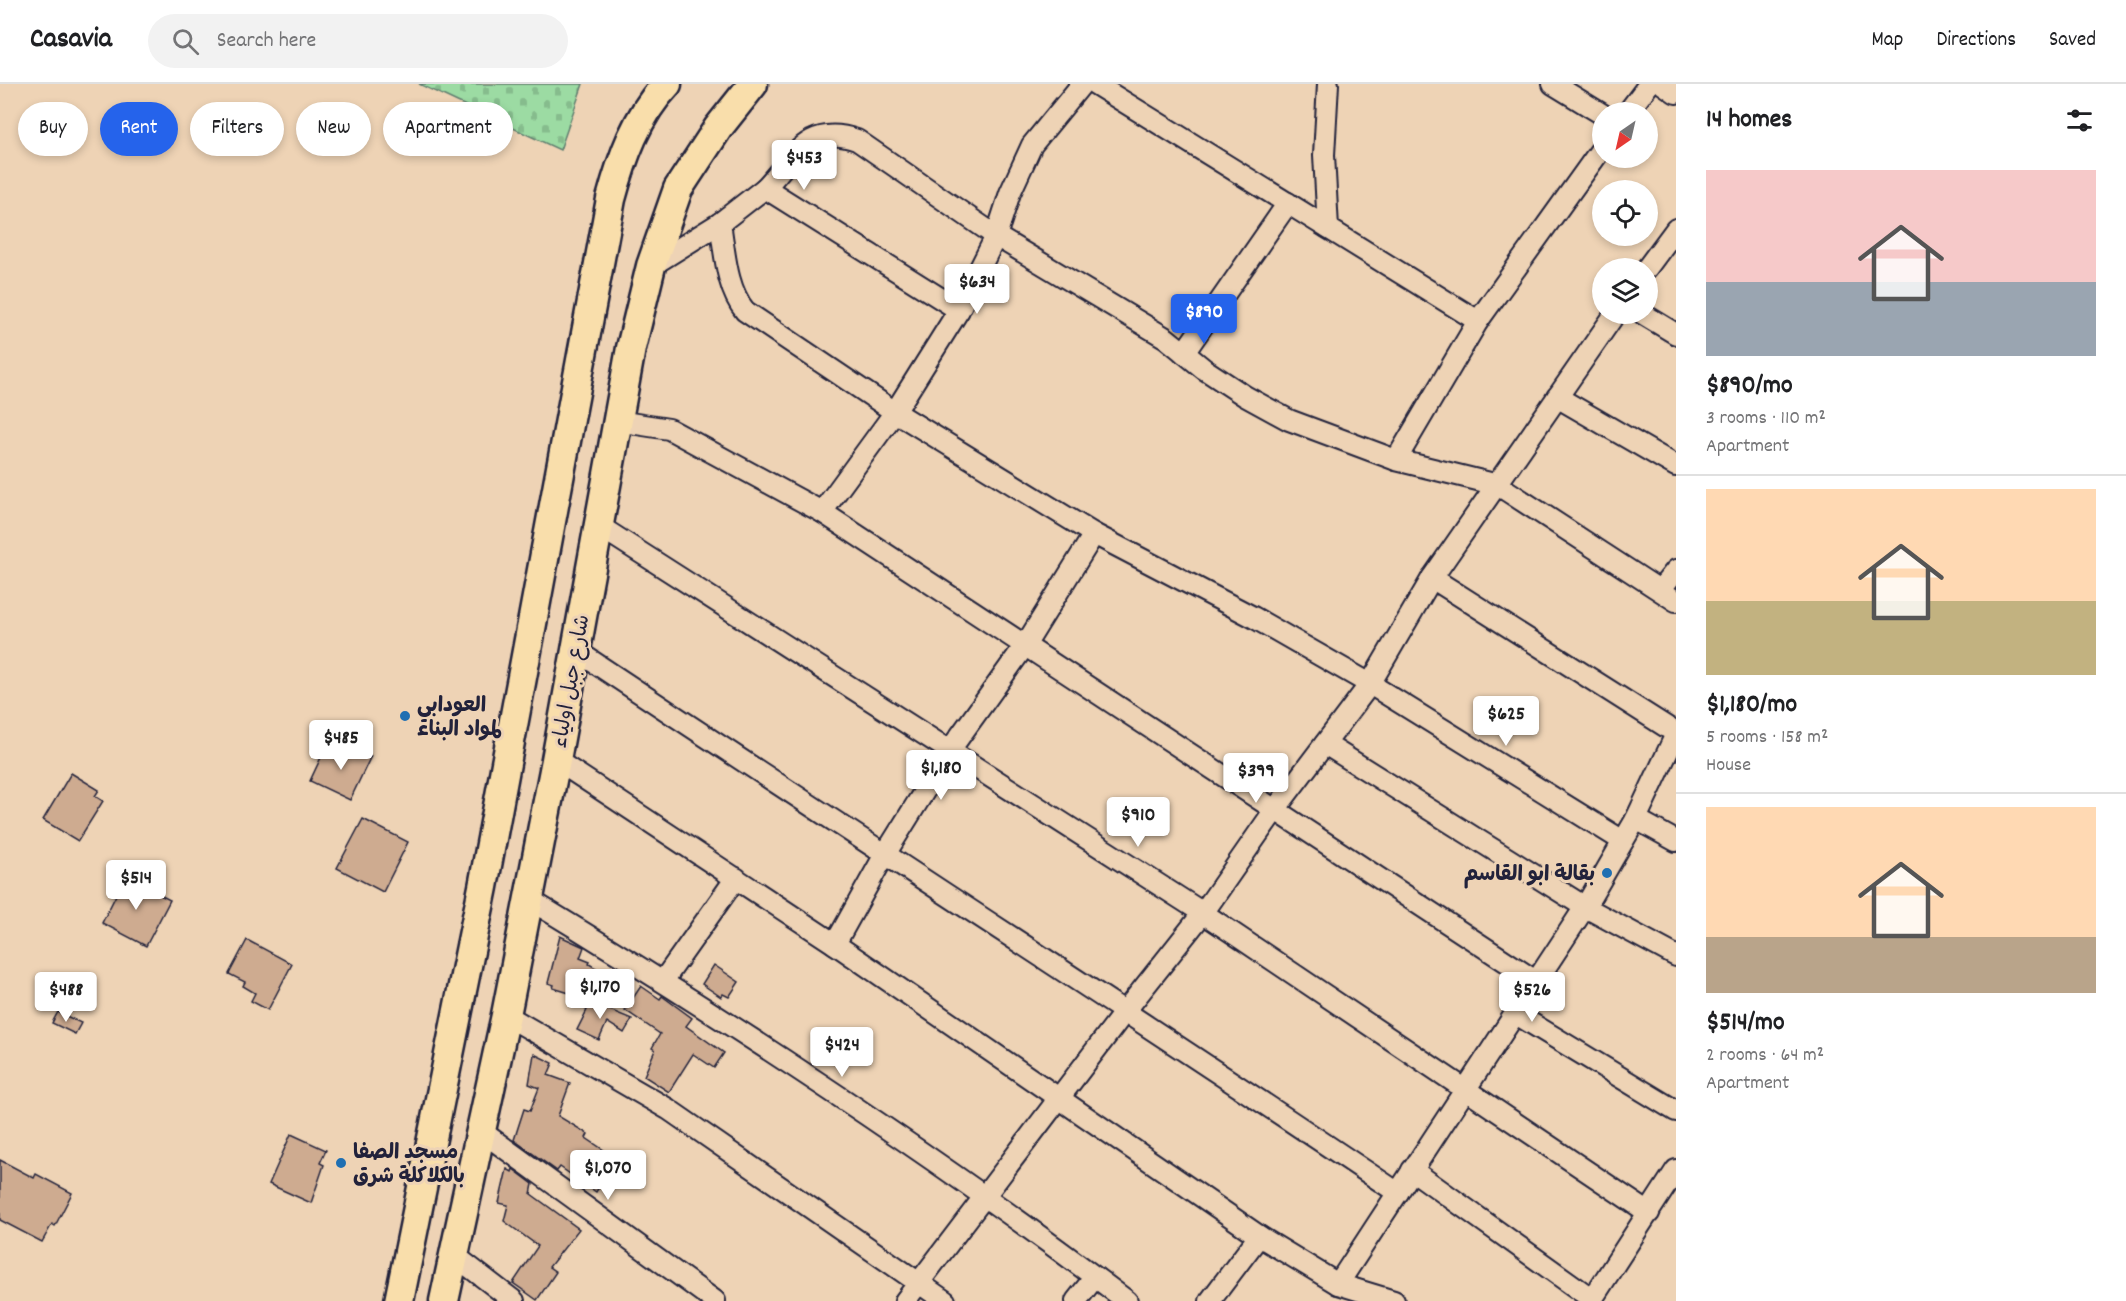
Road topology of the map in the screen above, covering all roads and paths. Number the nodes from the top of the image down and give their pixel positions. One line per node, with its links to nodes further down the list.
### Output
1 (667, 84): 78 (highway)
2 (753, 84): 20 (highway, شارع جبل اولياء)
3 (1082, 84): 18 (street)
4 (1095, 84): 14 (street)
5 (1328, 84): 16 (street)
6 (1553, 84): 11 (street)
7 (1649, 84): 10 (street)
8 (1663, 84): 9 (street)
9 (1676, 93)
10 (1636, 102)
11 (1592, 108)
12 (1592, 162): 22 (street)
13 (765, 188): 15 (street); 18 (street); 21 (street)
14 (1288, 203): 16 (street); 26 (street)
15 (720, 223): 20 (street); 28 (street)
16 (1328, 228): 22 (street)
17 (1676, 229): 19 (street)
18 (996, 236): 21 (street); 26 (street)
19 (1654, 258)
20 (651, 266): 29 (highway, شارع جبل اولياء)
21 (959, 310): 28 (street)
22 (1478, 321): 30 (street)
23 (1658, 323): 25 (street)
24 (1608, 324): 27 (street)
25 (1676, 334)
26 (1184, 353): 30 (street)
27 (1557, 397): 31 (street); 32 (street)
28 (895, 412): 33 (street); 35 (street)
29 (617, 421): 33 (street); 34 (highway, شارع جبل اولياء)
30 (1396, 460): 32 (street)
31 (1676, 466)
32 (1498, 485): 37 (street); 38 (street)
33 (822, 512): 39 (street)
34 (599, 526): 40 (highway, شارع جبل اولياء); 44 (street)
35 (1094, 534): 39 (street); 41 (street)
36 (1676, 570): 38 (street)
37 (1432, 578): 41 (street); 42 (street)
38 (1668, 596)
39 (1026, 644): 44 (street); 46 (street)
40 (574, 649): 45 (highway, شارع جبل اولياء); 50 (street)
41 (1370, 684): 43 (street); 49 (street)
42 (1676, 734): 47 (street)
43 (1325, 744): 46 (street); 53 (street)
44 (950, 750): 50 (street); 54 (street)
45 (556, 760): 51 (street); 52 (highway, شارع جبل اولياء)
46 (1274, 811): 54 (street); 58 (street)
47 (1636, 819): 48 (street); 49 (street)
48 (1676, 841)
49 (1623, 842): 53 (street)
50 (884, 856): 55 (street); 59 (street)
51 (736, 878): 55 (street); 57 (street)
52 (527, 898): 57 (street); 61 (highway, شارع جبل اولياء)
53 (1585, 907): 56 (street); 58 (street)
54 (1203, 913): 59 (street); 62 (street)
55 (835, 944): 63 (street)
56 (1676, 956)
57 (663, 981): 69 (street)
58 (1538, 982): 60 (street)
59 (1126, 1010): 63 (street); 68 (street)
60 (1516, 1014): 62 (street); 64 (street)
61 (506, 1015): 65 (highway, شارع جبل اولياء); 74 (street)
62 (1464, 1089): 66 (street); 70 (street)
63 (1058, 1099): 69 (street); 71 (street)
64 (1676, 1111)
65 (481, 1131): 72 (highway, شارع جبل اولياء); 81 (street)
66 (1412, 1170): 68 (street); 77 (street)
67 (1676, 1170): 70 (street)
68 (1398, 1193): 75 (street)
69 (984, 1195): 73 (street); 74 (street)
70 (1649, 1213): 77 (street)
71 (1259, 1236): 75 (street); 86 (street)
72 (454, 1255): 79 (highway, شارع جبل اولياء); 80 (street)
73 (1095, 1277): 84 (street); 85 (street)
74 (922, 1282): 82 (street); 83 (street)
75 (1338, 1284): 76 (street)
76 (1389, 1300)
77 (1591, 1300)
78 (399, 1301)
79 (444, 1301)
80 (514, 1301)
81 (715, 1301)
82 (905, 1301)
83 (945, 1301)
84 (1076, 1301)
85 (1127, 1301)
86 (1210, 1301)

